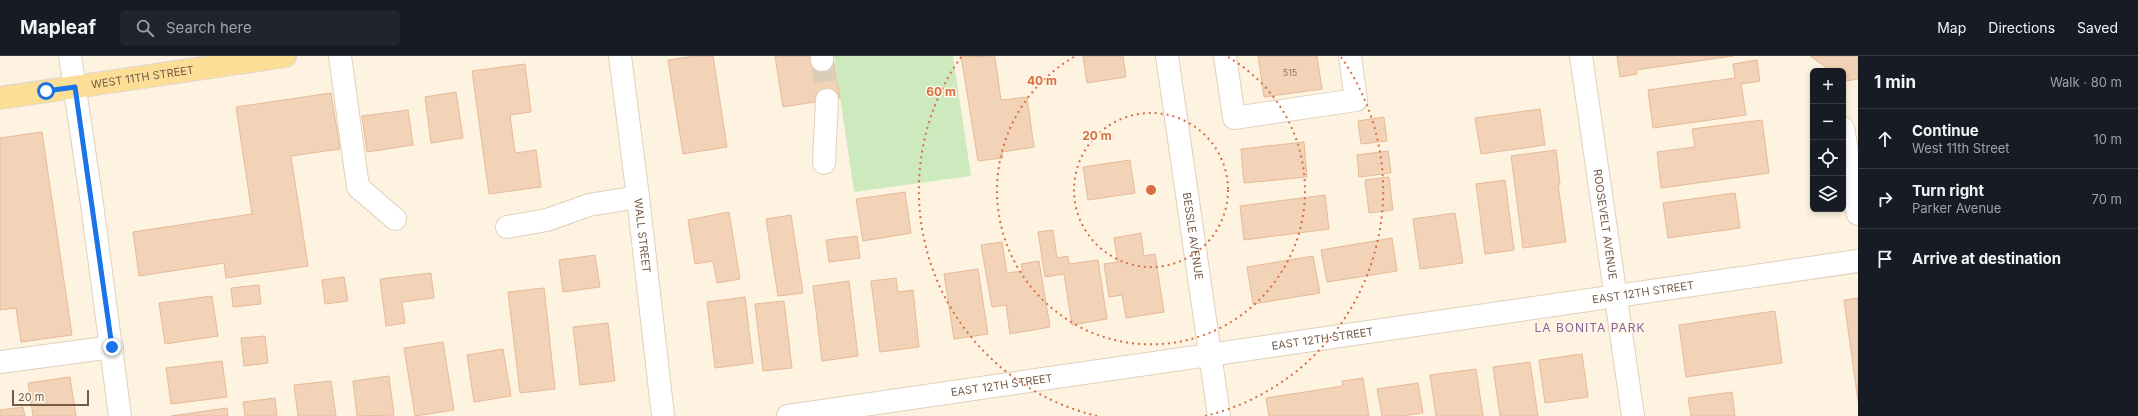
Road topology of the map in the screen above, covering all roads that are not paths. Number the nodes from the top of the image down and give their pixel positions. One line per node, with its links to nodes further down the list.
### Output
1 (70, 56): 10 (street)
2 (285, 56): 9 (main road, WEST 11TH STREET)
3 (340, 56): 17 (street)
4 (620, 56): 15 (street, WALL STREET)
5 (1167, 56): 22 (street, BESSLE AVENUE)
6 (1225, 56): 7 (street)
7 (1350, 56)
8 (1581, 56): 20 (street, ROOSEVELT AVENUE)
9 (200, 62): 10 (main road, WEST 11TH STREET)
10 (75, 87): 11 (main road, WEST 11TH STREET); 21 (street)
11 (0, 98)
12 (827, 100): 14 (street)
13 (1845, 140): 16 (street)
14 (824, 163)
15 (638, 197): 18 (street); 25 (street, WALL STREET)
16 (1858, 214)
17 (395, 219)
18 (506, 227)
19 (1858, 261): 20 (street, EAST 12TH STREET)
20 (1616, 297): 22 (street, EAST 12TH STREET); 28 (street, ROOSEVELT AVENUE)
21 (112, 347): 23 (street); 24 (street)
22 (1210, 354): 26 (street, EAST 12TH STREET); 27 (street, BESSLE AVENUE)
23 (0, 362)
24 (120, 416)
25 (663, 416)
26 (788, 416)
27 (1219, 416)
28 (1633, 416)

